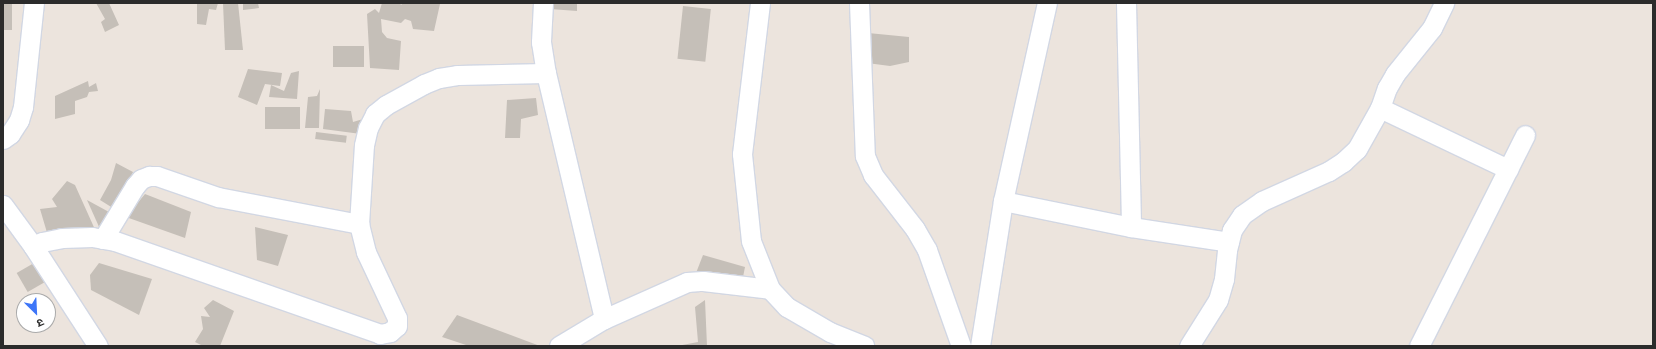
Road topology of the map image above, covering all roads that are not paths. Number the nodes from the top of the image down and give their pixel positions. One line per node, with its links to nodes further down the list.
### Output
1 (34, 3): 11 (street)
2 (543, 3): 8 (street)
3 (760, 3): 20 (street)
4 (858, 3): 25 (street)
5 (1047, 3): 13 (street)
6 (1126, 3): 16 (street)
7 (1444, 3): 9 (street)
8 (546, 73): 15 (street); 21 (street)
9 (1380, 108): 12 (street); 18 (street)
10 (1524, 135): 12 (street)
11 (3, 139)
12 (1508, 169): 28 (street)
13 (1003, 200): 16 (street); 26 (street)
14 (3, 205): 19 (street)
15 (359, 224): 17 (street); 17 (street)
16 (1131, 227): 18 (street)
17 (103, 239): 19 (street)
18 (1229, 242): 27 (street)
19 (33, 246): 22 (street)
20 (770, 289): 21 (street); 24 (street)
21 (604, 319): 23 (street)
22 (98, 346)
23 (559, 346)
24 (864, 346)
25 (961, 346)
26 (980, 346)
27 (1189, 346)
28 (1419, 346)

